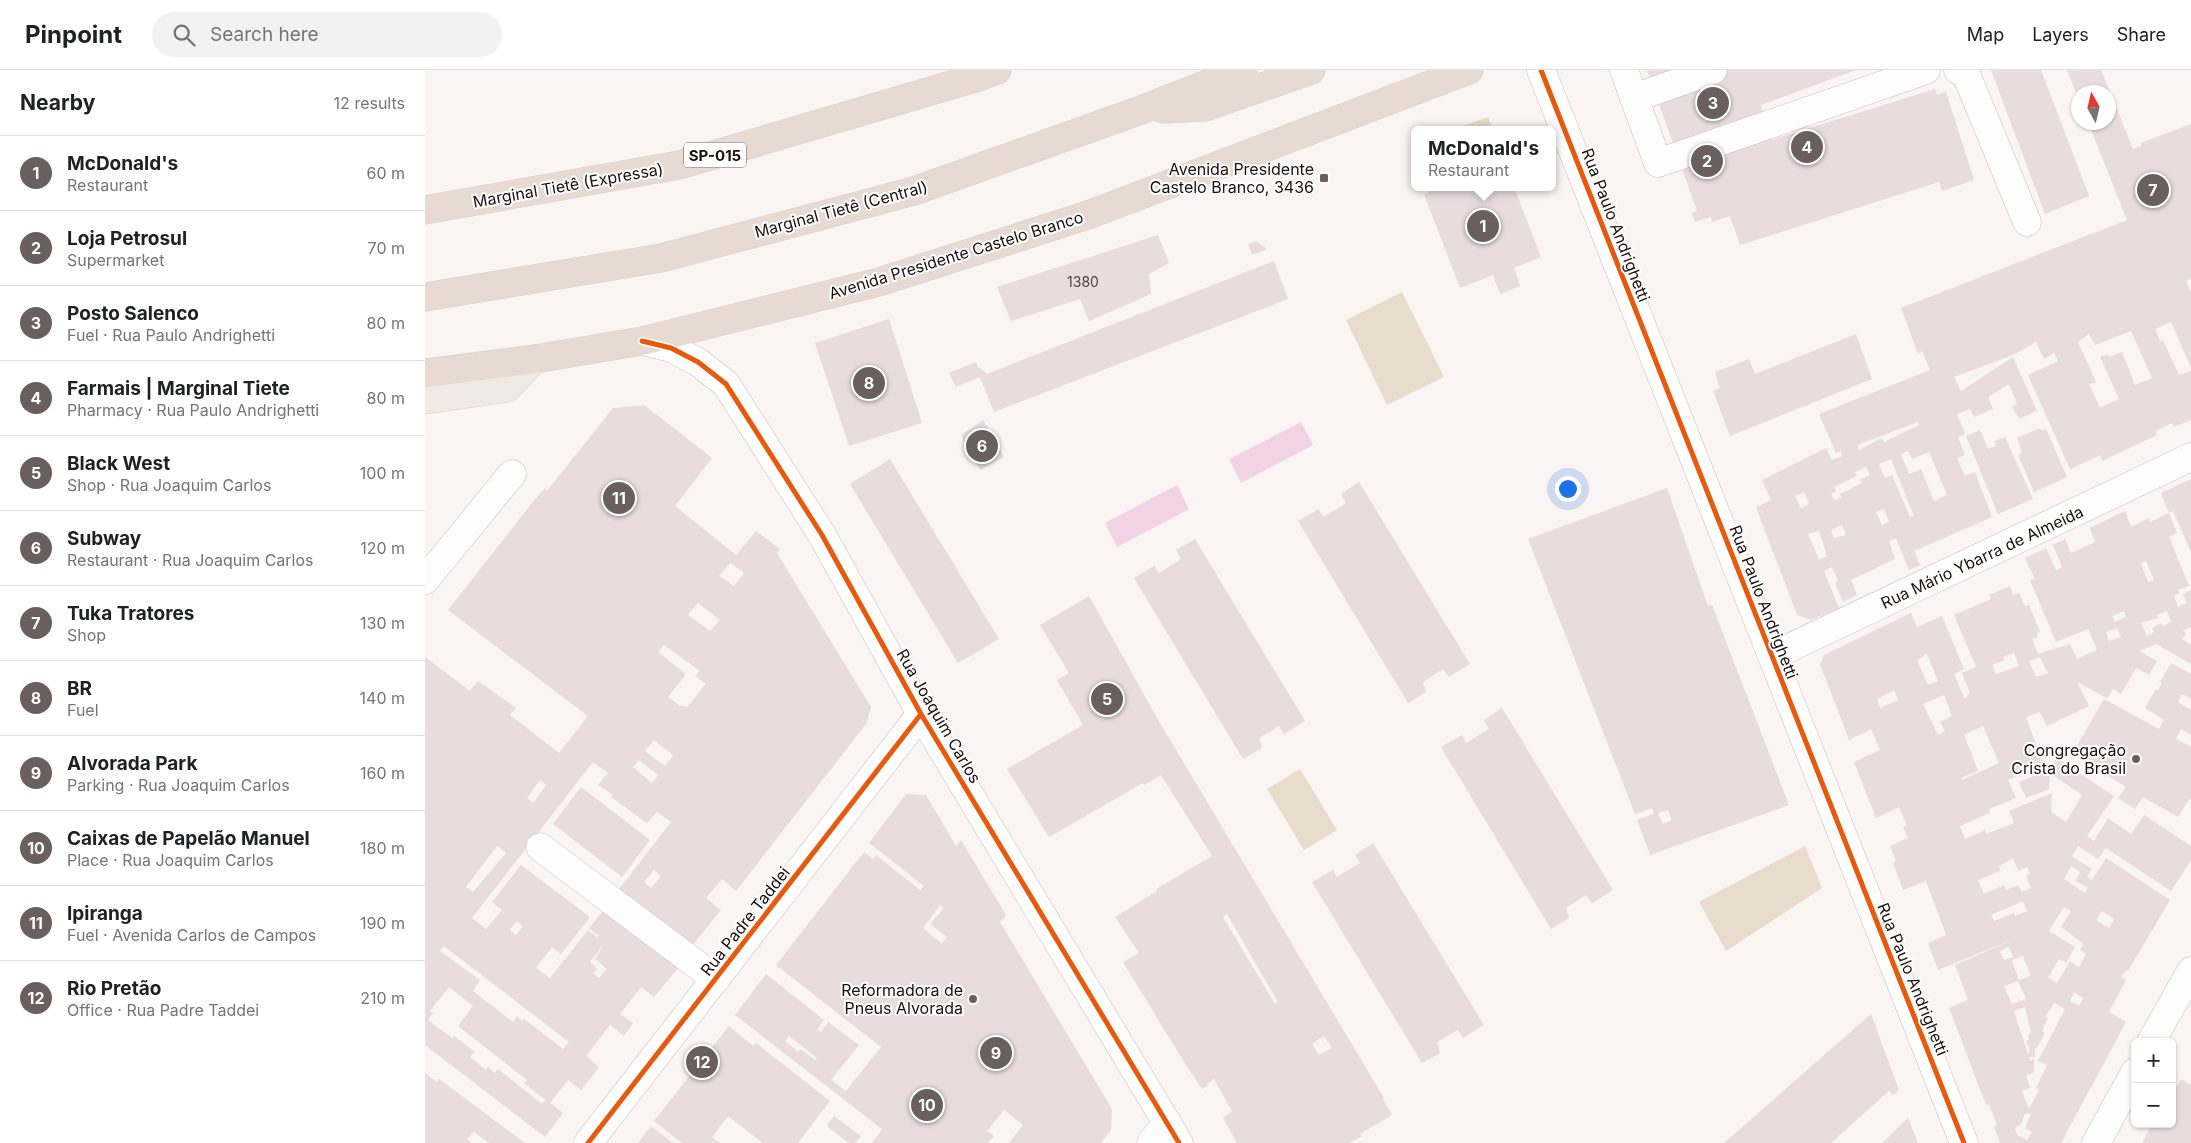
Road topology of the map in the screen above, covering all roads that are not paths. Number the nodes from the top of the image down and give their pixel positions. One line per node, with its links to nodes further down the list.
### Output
1 (997, 70): 12 (highway, Marginal Tietê (Expressa) / SP-015)
2 (1243, 70): 11 (highway, Marginal Tietê (Central))
3 (1311, 70): 11 (highway)
4 (1469, 70): 15 (highway, Avenida Presidente Castelo Branco)
5 (1541, 70): 22 (street, Rua Paulo Andrighetti)
6 (1624, 70): 10 (street)
7 (1713, 70): 10 (street)
8 (1926, 70): 10 (street)
9 (1958, 70): 13 (street)
10 (1634, 98)
11 (1141, 110): 14 (highway, Marginal Tietê (Central))
12 (425, 210)
13 (2027, 222)
14 (425, 297)
15 (642, 341): 16 (highway, Avenida Presidente Castelo Branco); 23 (street, Rua Joaquim Carlos)
16 (535, 359): 17 (highway, Avenida Presidente Castelo Branco); 18 (main road)
17 (425, 373)
18 (425, 400)
19 (2191, 457): 22 (street, Rua Mário Ybarra de Almeida)
20 (512, 474): 21 (street)
21 (425, 580)
22 (1772, 656): 31 (street, Rua Paulo Andrighetti)
23 (921, 714): 26 (street, Rua Padre Taddei); 29 (street, Rua Joaquim Carlos)
24 (539, 846): 26 (street)
25 (2191, 971): 27 (street)
26 (715, 979): 30 (street, Rua Padre Taddei)
27 (2153, 1038)
28 (2131, 1079): 32 (street)
29 (1166, 1136)
30 (587, 1143)
31 (1964, 1143)
32 (2096, 1143)

